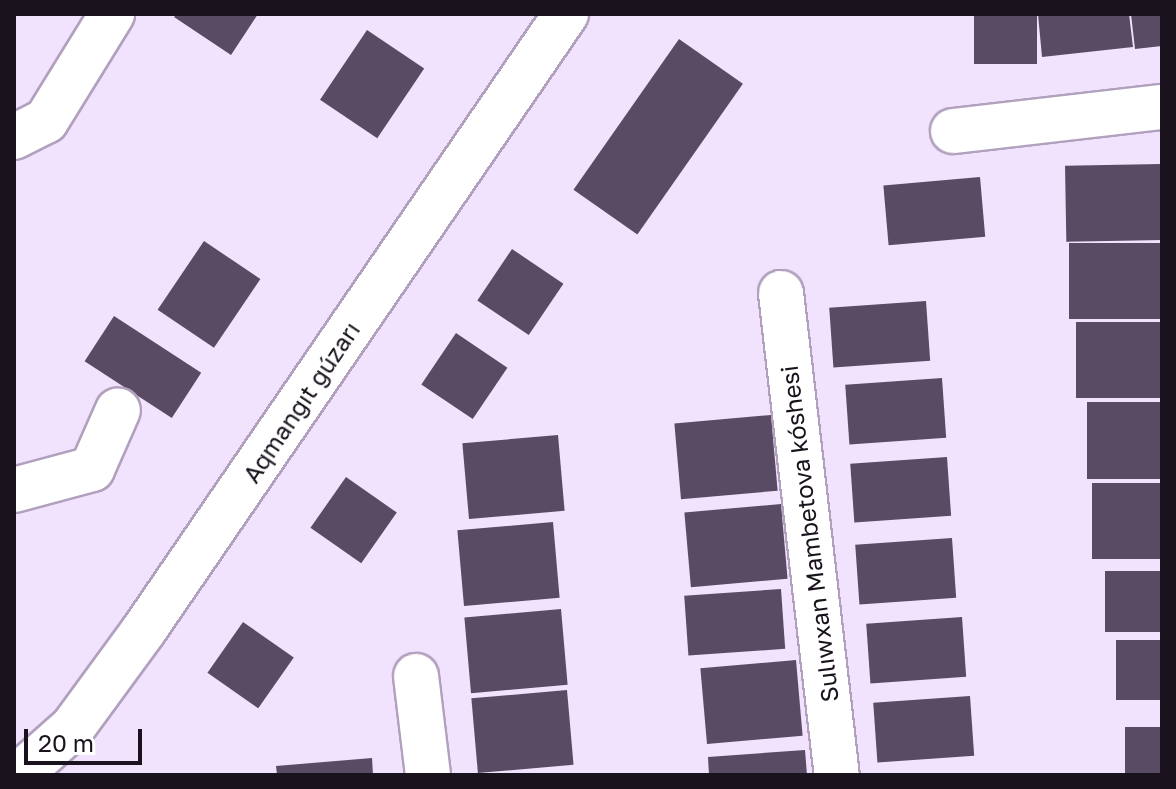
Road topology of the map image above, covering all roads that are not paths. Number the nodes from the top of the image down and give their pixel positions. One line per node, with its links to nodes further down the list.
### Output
1 (112, 14): 5 (street)
2 (566, 14): 10 (street, Aqmangıt gúzarı)
3 (1162, 107): 4 (street)
4 (953, 131)
5 (14, 137)
6 (781, 293): 12 (street, Sulıwxan Mambetova kóshesi)
7 (118, 410): 8 (street)
8 (14, 490)
9 (416, 676): 11 (street)
10 (19, 775)
11 (428, 775)
12 (837, 775)

